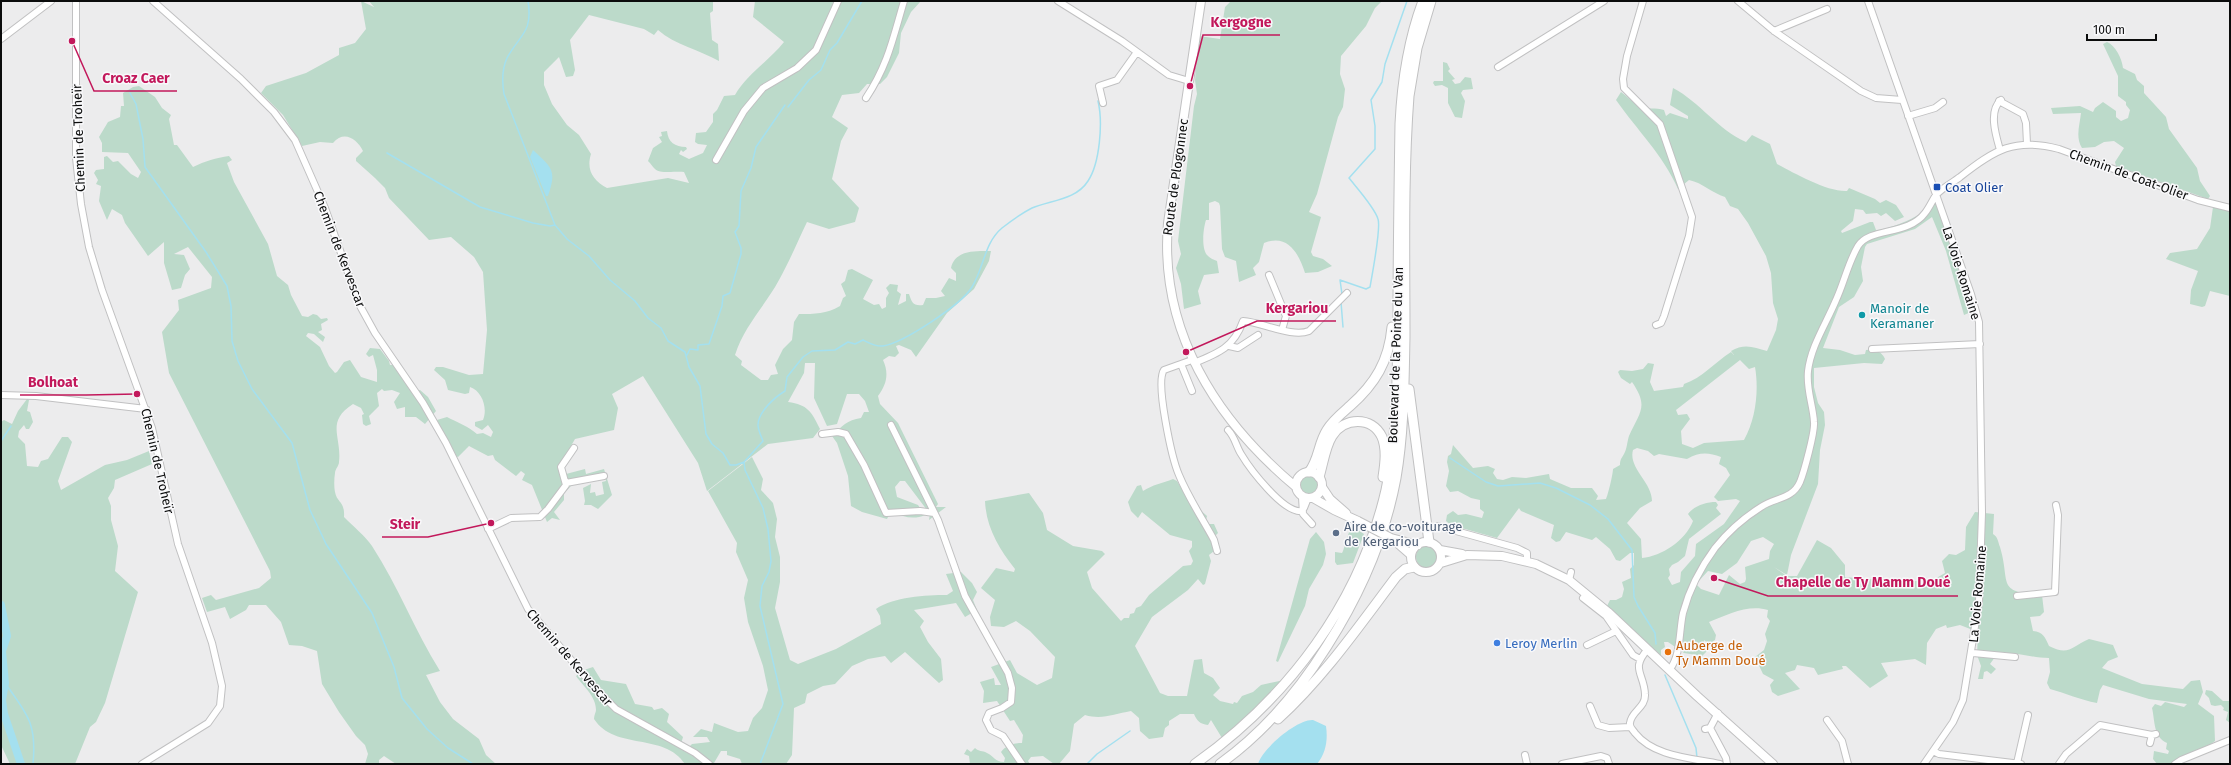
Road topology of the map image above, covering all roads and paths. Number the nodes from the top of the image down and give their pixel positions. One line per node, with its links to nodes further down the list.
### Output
1 (51, 1): 17 (street)
2 (76, 1): 48 (street, Chemin de Troheïr)
3 (153, 1): 67 (street, Chemin de Kervescar)
4 (838, 1): 31 (street)
5 (904, 1): 23 (street)
6 (1058, 1): 18 (street)
7 (1197, 1): 19 (main road, Route de Plogonnec)
8 (1201, 1): 19 (main road, Route de Plogonnec)
9 (1423, 1): 37 (highway, Boulevard de la Pointe du Van)
10 (1431, 1): 32 (highway, Boulevard de la Pointe du Van)
11 (1604, 1): 20 (street)
12 (1643, 1): 38 (street)
13 (1738, 1): 16 (street)
14 (1868, 1): 22 (street, La Voie Romaine)
15 (1827, 9): 16 (street)
16 (1774, 30): 24 (street)
17 (1, 39)
18 (1137, 52): 21 (street); 26 (street)
19 (1193, 52): 21 (main road, Route de Plogonnec)
20 (1498, 67)
21 (1189, 81): 44 (main road, Route de Plogonnec)
22 (1900, 94): 24 (street); 25 (street, La Voie Romaine)
23 (866, 98)
24 (1888, 99): 25 (street)
25 (1902, 100): 28 (street, La Voie Romaine)
26 (1102, 102)
27 (1943, 102): 28 (street)
28 (1908, 116): 33 (street, La Voie Romaine)
29 (2028, 144): 30 (street, Chemin de Coat-Olier); 30 (street); 34 (street, Chemin de Coat-Olier)
30 (2000, 150): 33 (street, Chemin de Coat-Olier)
31 (716, 160)
32 (1407, 166): 69 (highway); 98 (highway, Boulevard de la Pointe du Van)
33 (1936, 195): 41 (street, La Voie Romaine); 89 (street, Chemin de Coat-Olier)
34 (2230, 208)
35 (1269, 275): 39 (street)
36 (1347, 293): 39 (street)
37 (1398, 303): 54 (highway); 73 (highway, Boulevard de la Pointe du Van)
38 (1656, 325)
39 (1282, 330): 42 (street)
40 (1258, 336): 42 (street)
41 (1980, 344): 43 (street); 86 (street, La Voie Romaine)
42 (1229, 346): 44 (street)
43 (1872, 349)
44 (1193, 362): 45 (street); 53 (main road, Route de Plogonnec)
45 (1181, 364): 46 (street); 71 (street)
46 (1192, 391)
47 (1, 394): 48 (street)
48 (146, 409): 100 (street, Chemin de Troheïr)
49 (891, 425): 62 (street)
50 (1228, 430): 63 (street)
51 (822, 434): 62 (street)
52 (574, 448): 57 (street)
53 (1271, 463): 54 (main road); 58 (main road, Route de Plogonnec)
54 (1304, 474): 56 (main road); 58 (main road)
55 (604, 476): 57 (street)
56 (1319, 477): 59 (main road); 73 (highway)
57 (566, 483): 67 (street)
58 (1296, 488): 60 (main road)
59 (1322, 488): 60 (main road); 64 (main road)
60 (1308, 497): 63 (street); 64 (main road)
61 (2056, 505): 81 (street)
62 (934, 513): 102 (street)
63 (1301, 514): 65 (street)
64 (1355, 519): 68 (main road, bridge)
65 (1312, 524)
66 (1438, 526): 76 (street)
67 (488, 529): 101 (street, Chemin de Kervescar)
68 (1392, 538): 70 (main road); 74 (main road)
69 (1429, 542): 70 (main road); 72 (main road)
70 (1418, 545): 74 (main road)
71 (1217, 550)
72 (1440, 550): 75 (main road); 77 (main road)
73 (1366, 552): 103 (highway, Boulevard de la Pointe du Van)
74 (1411, 555): 78 (main road)
75 (1467, 555): 76 (main road); 77 (main road)
76 (1527, 561): 80 (main road)
77 (1441, 563): 78 (main road)
78 (1414, 567): 98 (highway)
79 (1570, 572): 80 (street)
80 (1569, 580): 85 (main road)
81 (2017, 596)
82 (1583, 598): 83 (street)
83 (1616, 631): 84 (street); 88 (street)
84 (1587, 645)
85 (1648, 649): 88 (street); 89 (main road)
86 (1972, 653): 87 (street, La Voie Romaine); 97 (street, La Voie Romaine)
87 (2015, 657)
88 (1640, 659): 94 (street)
89 (1672, 671): 91 (main road)
90 (1590, 706): 94 (street)
91 (1715, 711): 109 (street); 110 (main road)
92 (2030, 717): 113 (street)
93 (1827, 720): 111 (street)
94 (1630, 727): 108 (street)
95 (2230, 740): 115 (street)
96 (2150, 744): 114 (street)
97 (1932, 751): 112 (street, La Voie Romaine); 113 (street)
98 (1234, 754): 104 (highway, Boulevard de la Pointe du Van)
99 (1525, 755): 105 (street)
100 (142, 764)
101 (708, 764)
102 (1022, 764)
103 (1195, 764)
104 (1220, 764)
105 (1527, 764)
106 (1562, 764): 107 (street)
107 (1609, 764)
108 (1720, 764)
109 (1727, 764)
110 (1773, 764)
111 (1848, 764)
112 (1924, 764)
113 (2020, 764)
114 (2059, 764)
115 (2175, 764)

